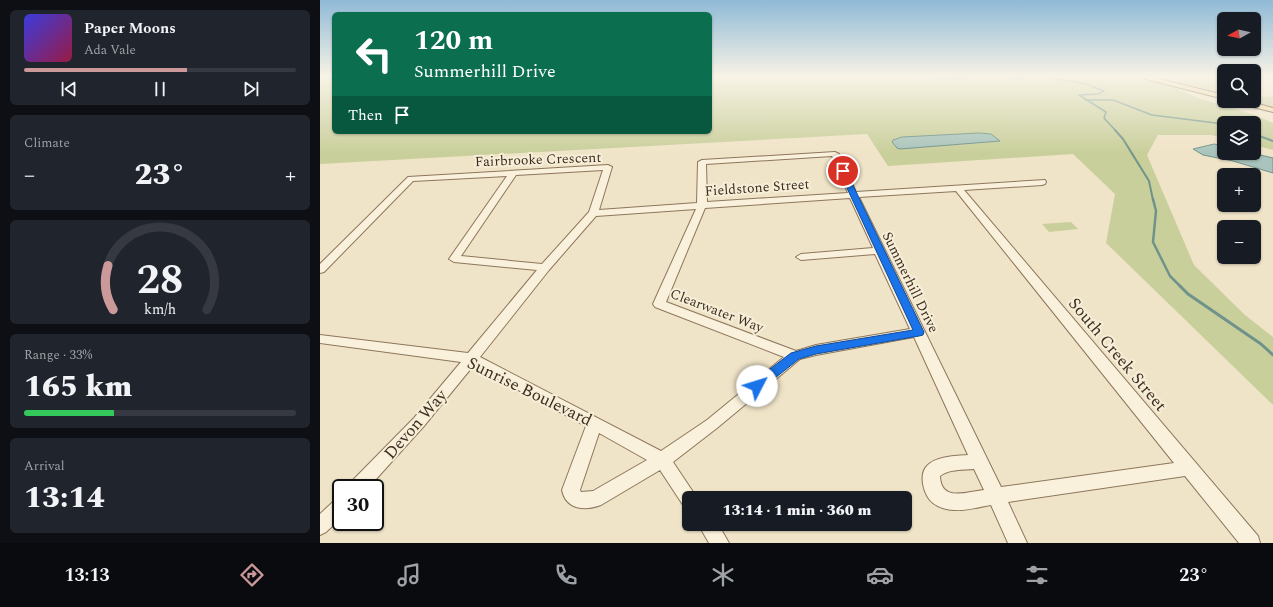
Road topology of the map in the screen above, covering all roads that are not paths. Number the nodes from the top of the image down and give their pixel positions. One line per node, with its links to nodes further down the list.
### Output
1 (1261, 107): 2 (main road)
2 (1273, 110)
3 (702, 162): 7 (street, Summerhill Drive); 8 (street, Clearwater Way)
4 (513, 173): 9 (street, Fairbrooke Crescent); 12 (street); 13 (street, Fairbrooke Crescent)
5 (1042, 182): 6 (street, Fieldstone Street)
6 (958, 188): 7 (street, Fieldstone Street); 21 (street, South Creek Street)
7 (853, 194): 8 (street, Fieldstone Street); 10 (street, Summerhill Drive)
8 (702, 205): 9 (street, Fieldstone Street); 16 (street, Clearwater Way)
9 (593, 213): 12 (street, Fairbrooke Crescent)
10 (880, 250): 11 (street); 14 (street, Summerhill Drive)
11 (801, 257)
12 (545, 268): 17 (street, Fairbrooke Crescent)
13 (320, 270)
14 (919, 332): 16 (street); 20 (street, Summerhill Drive)
15 (320, 339): 17 (street, Sunrise Boulevard)
16 (795, 356): 19 (street)
17 (470, 358): 18 (street, Sunrise Boulevard); 22 (street, Devon Way)
18 (595, 423): 19 (street, Sunrise Boulevard); 19 (street)
19 (662, 460): 23 (street, Sunrise Boulevard)
20 (980, 461): 24 (street, Summerhill Drive); 24 (street)
21 (1189, 468): 24 (street); 30 (street, South Creek Street)
22 (365, 479)
23 (683, 491)
24 (996, 496): 29 (street, Summerhill Drive)
25 (332, 515): 26 (street)
26 (320, 526)
27 (712, 531): 28 (street)
28 (720, 543)
29 (1018, 543)
30 (1251, 543)

